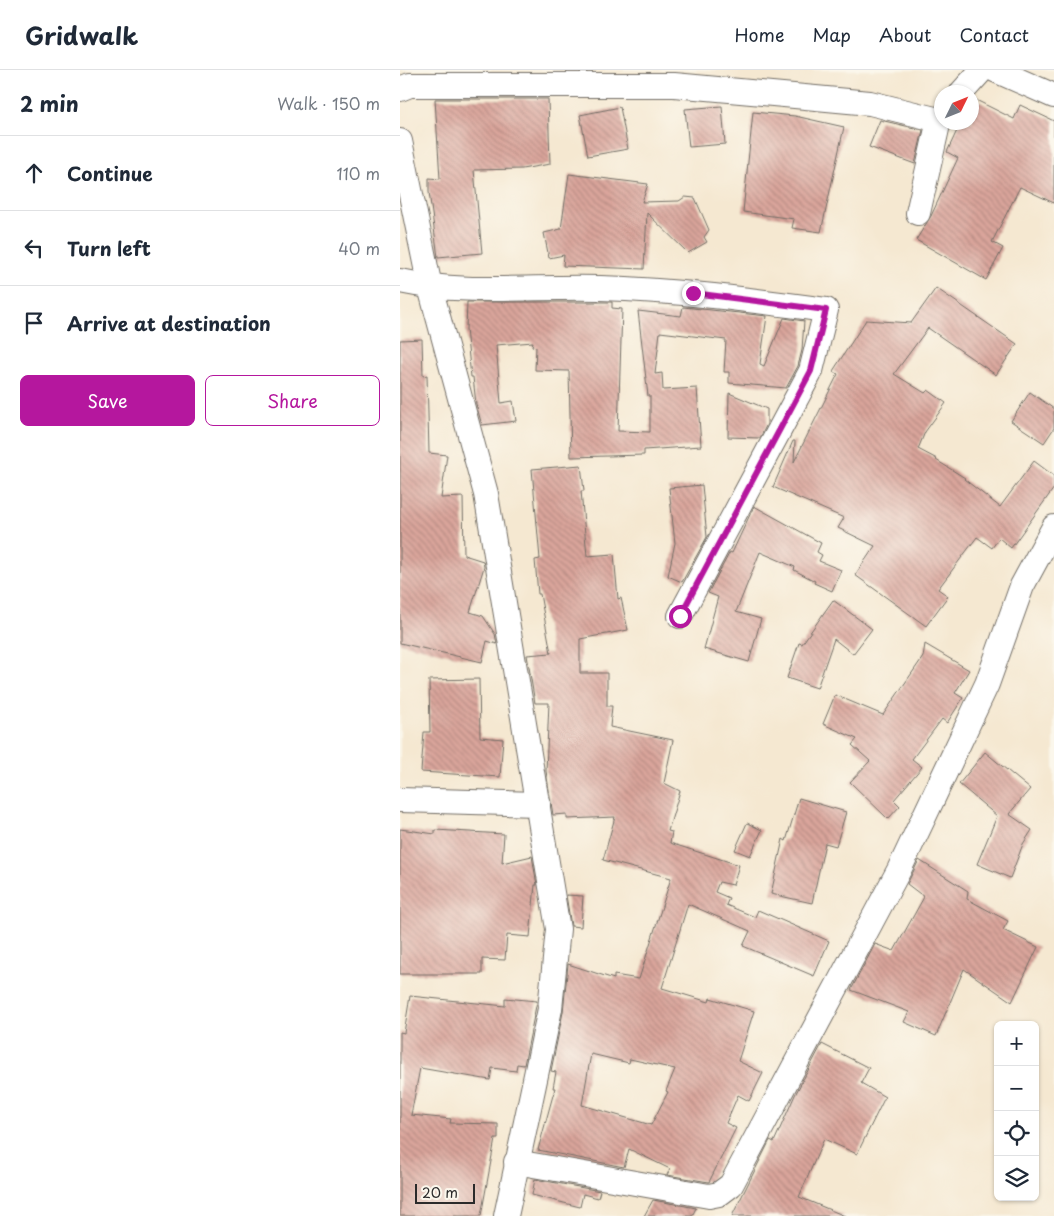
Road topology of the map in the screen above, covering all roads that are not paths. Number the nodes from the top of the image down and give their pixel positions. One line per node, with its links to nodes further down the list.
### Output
1 (982, 70): 3 (street)
2 (995, 70): 5 (street)
3 (968, 85)
4 (400, 90): 6 (street)
5 (1054, 96)
6 (934, 117)
7 (937, 130): 9 (street)
8 (400, 142): 11 (street)
9 (918, 213)
10 (400, 281): 11 (street)
11 (430, 287): 13 (street); 15 (street)
12 (1054, 526): 16 (street)
13 (680, 616)
14 (400, 800): 15 (street)
15 (538, 804): 16 (street)
16 (516, 1162): 17 (street)
17 (506, 1216)

